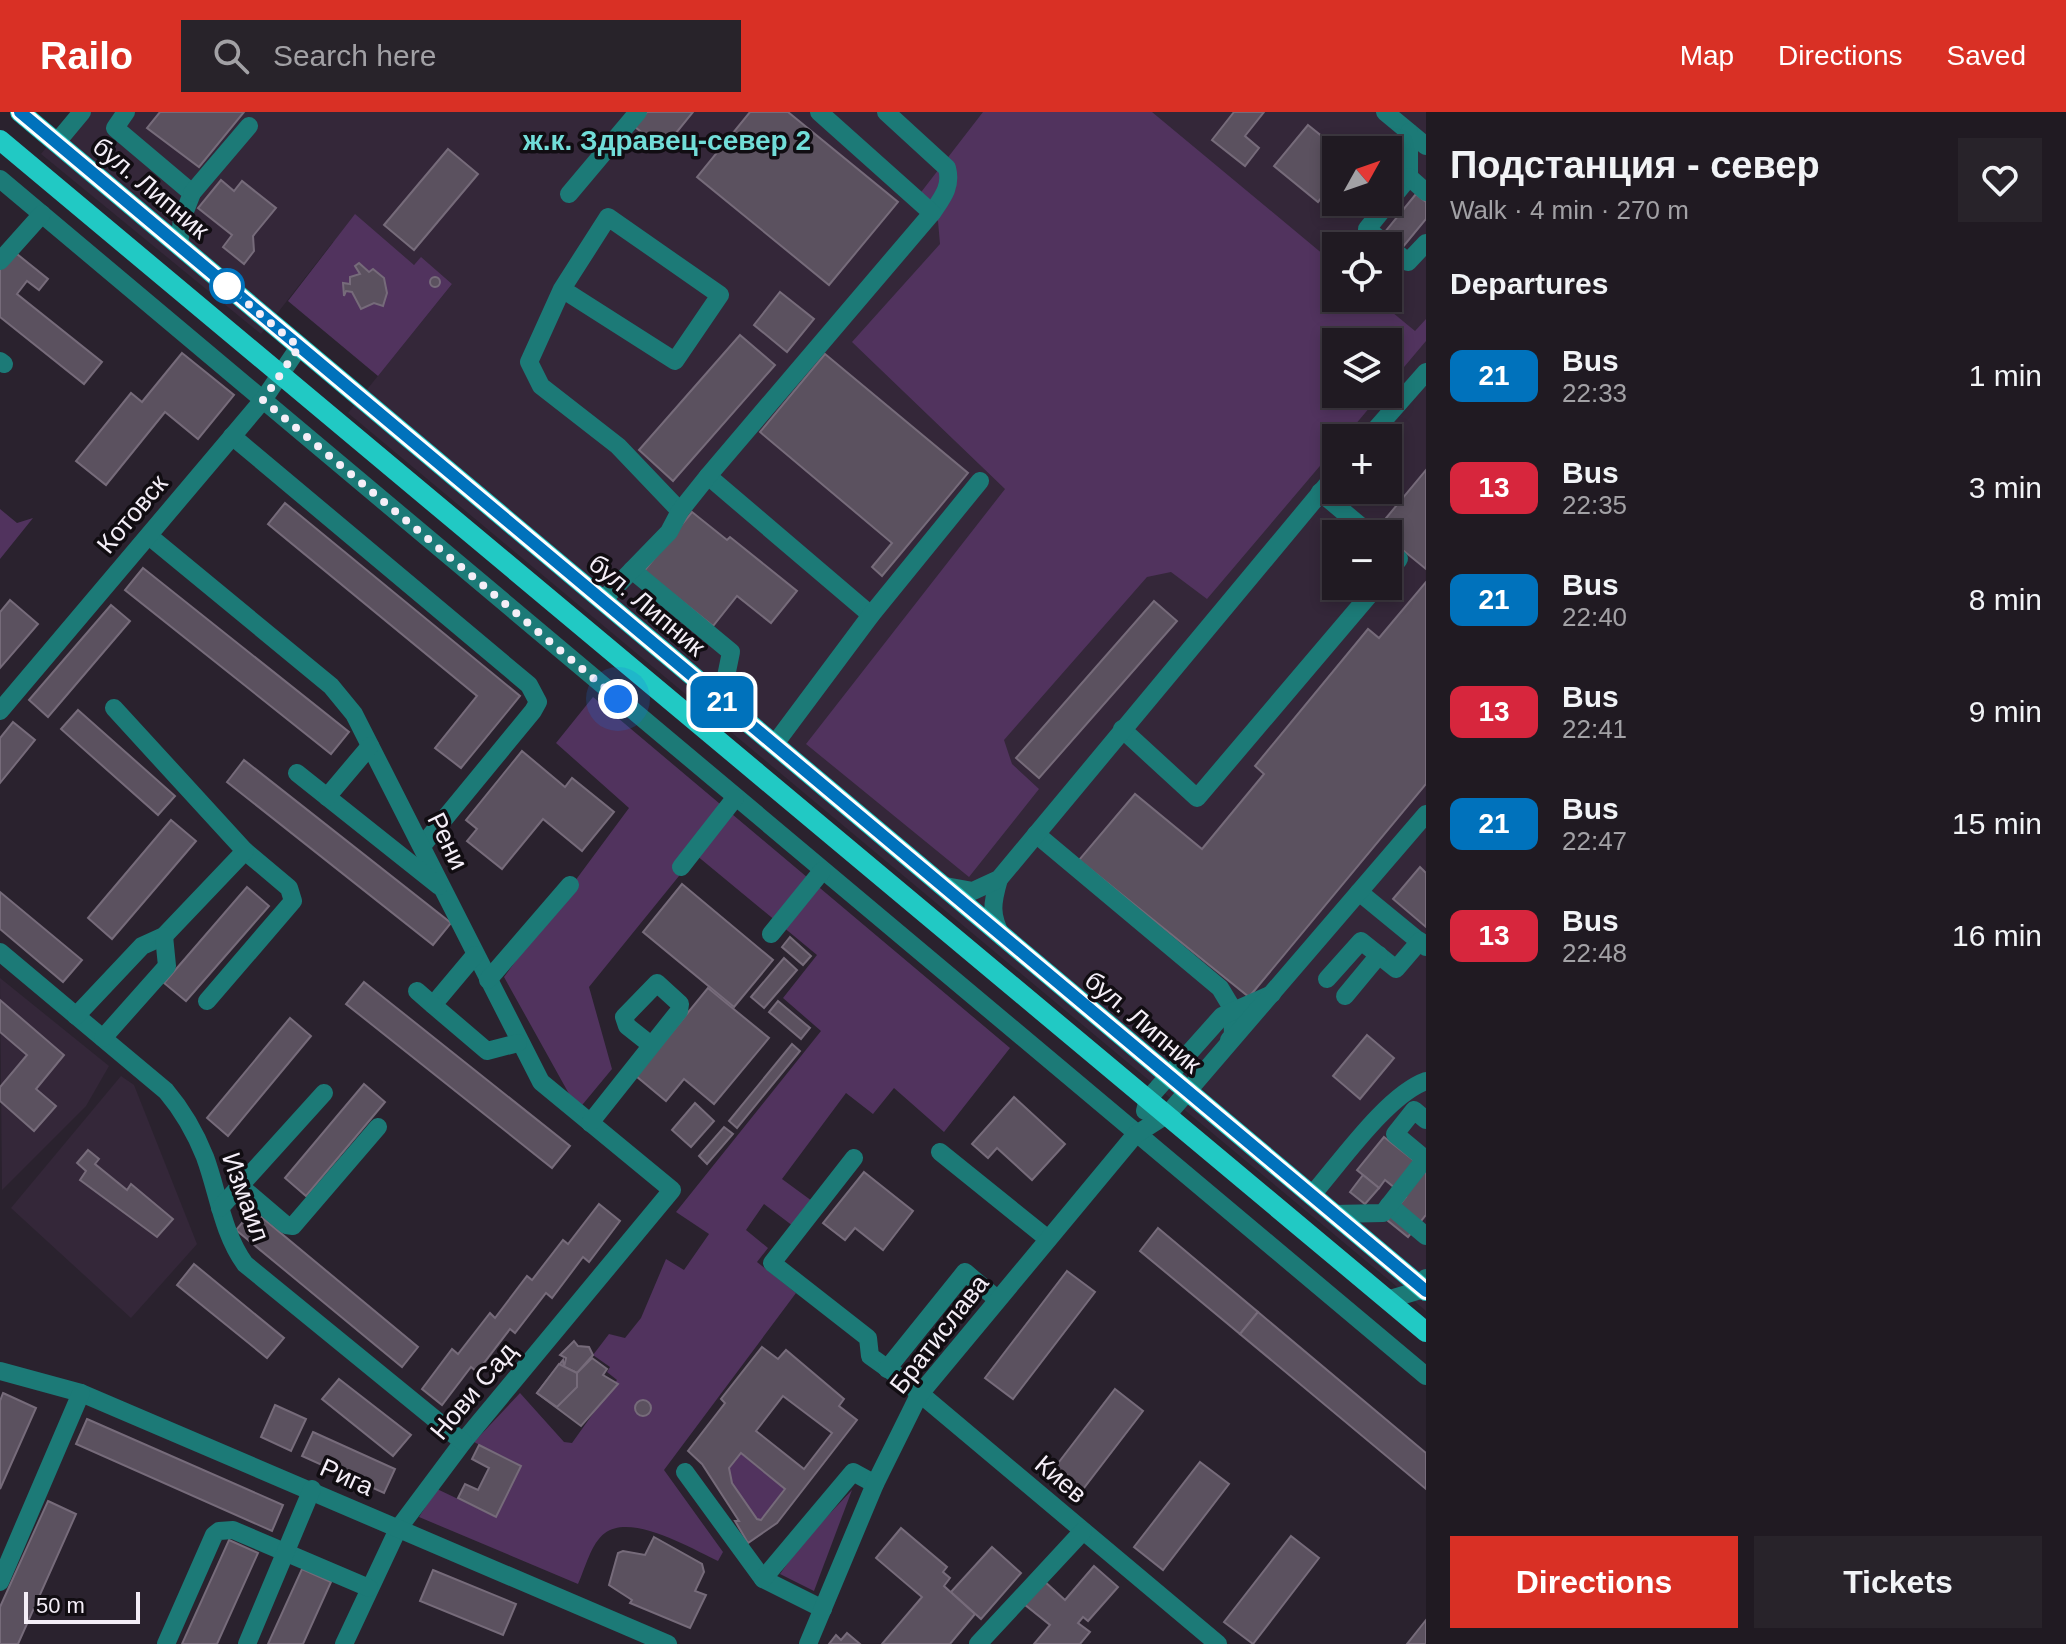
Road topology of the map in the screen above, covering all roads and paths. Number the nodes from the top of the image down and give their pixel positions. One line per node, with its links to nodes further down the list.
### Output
1 (20, 112): 11 (main road, бул. Липник)
2 (82, 112): 11 (street)
3 (126, 112): 16 (street)
4 (638, 112): 17 (street)
5 (819, 112): 18 (street)
6 (886, 112): 18 (street)
7 (1385, 112): 9 (street)
8 (249, 126): 16 (street)
9 (1409, 132): 12 (street); 13 (street)
10 (0, 140): 26 (main road)
11 (57, 142): 21 (main road, бул. Липник)
12 (1426, 146)
13 (1409, 177): 15 (street); 20 (street)
14 (0, 179): 19 (street)
15 (1426, 192)
16 (192, 193): 21 (street)
17 (569, 194)
18 (932, 213): 30 (street)
19 (42, 214): 22 (street); 27 (street)
20 (1426, 243)
21 (179, 246): 24 (main road, бул. Липник)
22 (0, 261)
23 (562, 289): 23 (street); 34 (street)
24 (299, 347): 26 (street, Котовск); 38 (main road, бул. Липник)
25 (1426, 372): 28 (street)
26 (282, 374): 27 (street, Котовск); 85 (main road)
27 (263, 400): 29 (street, Котовск); 49 (street)
28 (1380, 424)
29 (232, 436): 36 (street, Котовск); 52 (street)
30 (708, 476): 34 (street); 40 (street)
31 (980, 481): 40 (street)
32 (1322, 490): 33 (street)
33 (1320, 492): 35 (street); 44 (street)
34 (680, 511): 37 (street)
35 (1353, 520)
36 (149, 536): 43 (street, Котовск); 46 (street, Рени)
37 (632, 570): 38 (street); 41 (street)
38 (603, 600): 41 (main road, бул. Липник)
39 (1365, 600): 44 (street)
40 (871, 615): 45 (street)
41 (721, 701): 45 (main road, бул. Липник)
42 (114, 708): 53 (street)
43 (0, 711)
44 (1122, 729): 51 (street)
45 (774, 745): 58 (main road, бул. Липник)
46 (370, 746): 48 (street); 52 (street, Рени)
47 (297, 773): 48 (street)
48 (327, 797): 59 (street)
49 (735, 798): 54 (street); 55 (street)
50 (1426, 814): 60 (street)
51 (1036, 834): 56 (street); 75 (street)
52 (422, 846): 59 (street, Рени)
53 (245, 851): 62 (street); 73 (street)
54 (681, 867)
55 (822, 871): 61 (street); 90 (street)
56 (999, 879): 58 (street); 63 (street)
57 (570, 885): 69 (street)
58 (940, 885): 63 (main road, бул. Липник)
59 (442, 888): 66 (street, Рени)
60 (1359, 892): 64 (street); 71 (street)
61 (771, 934)
62 (164, 936): 76 (street); 77 (street)
63 (1002, 937): 81 (main road, бул. Липник)
64 (1423, 944): 67 (street)
65 (0, 952): 76 (street, Измаил)
66 (475, 955): 69 (street, Рени); 74 (street)
67 (1379, 955): 68 (street); 72 (street)
68 (1327, 979)
69 (488, 980): 79 (street, Рени)
70 (417, 991): 74 (street)
71 (1273, 994): 75 (street); 78 (street)
72 (1345, 996)
73 (207, 1001)
74 (433, 1005): 79 (street)
75 (1232, 1008): 78 (street); 81 (street)
76 (76, 1016): 77 (street, Измаил)
77 (103, 1038): 97 (street, Измаил)
78 (1228, 1042): 83 (street)
79 (518, 1043): 88 (street, Рени)
80 (651, 1045): 88 (street)
81 (1168, 1077): 83 (main road, бул. Липник); 85 (street)
82 (1426, 1081): 95 (street)
83 (1187, 1092): 86 (street); 95 (main road, бул. Липник)
84 (324, 1093): 93 (street)
85 (1148, 1099): 86 (main road); 90 (street)
86 (1168, 1114): 90 (street); 103 (main road)
87 (1426, 1120): 96 (street)
88 (590, 1123): 94 (street, Рени)
89 (378, 1127): 93 (street)
90 (1138, 1132): 100 (street, Братислава); 107 (street)
91 (940, 1152): 100 (street)
92 (854, 1158): 105 (street, Киев)
93 (240, 1186): 97 (street)
94 (672, 1190): 110 (street, Нови Сад)
95 (1311, 1196): 98 (main road, бул. Липник)
96 (1389, 1205): 98 (street); 99 (street)
97 (220, 1208): 110 (street, Измаил)
98 (1334, 1214): 101 (main road, бул. Липник)
99 (1426, 1236)
100 (1048, 1239): 102 (street, Братислава)
101 (1425, 1286): 103 (street)
102 (997, 1299): 105 (street); 109 (street, Братислава)
103 (1387, 1300): 104 (main road)
104 (1426, 1332)
105 (887, 1369): 109 (street, Киев)
106 (0, 1371): 108 (street, Рига)
107 (1426, 1376)
108 (81, 1393): 113 (street, Рига); 118 (street)
109 (919, 1395): 112 (street, Братислава); 115 (street, Киев)
110 (463, 1442): 114 (street, Нови Сад)
111 (685, 1472): 117 (street)
112 (875, 1484): 117 (street); 120 (street, Братислава)
113 (312, 1489): 114 (street, Рига); 116 (street)
114 (398, 1529): 119 (street, Нови Сад); 124 (street, Рига)
115 (1083, 1531): 126 (street); 127 (street, Киев)
116 (285, 1552): 119 (street); 121 (street); 122 (street)
117 (763, 1579): 120 (street)
118 (0, 1582)
119 (369, 1588): 123 (street, Нови Сад)
120 (823, 1609): 125 (street, Братислава)
121 (166, 1644)
122 (247, 1644)
123 (344, 1644)
124 (668, 1644)
125 (808, 1644)
126 (978, 1644)
127 (1218, 1644)

